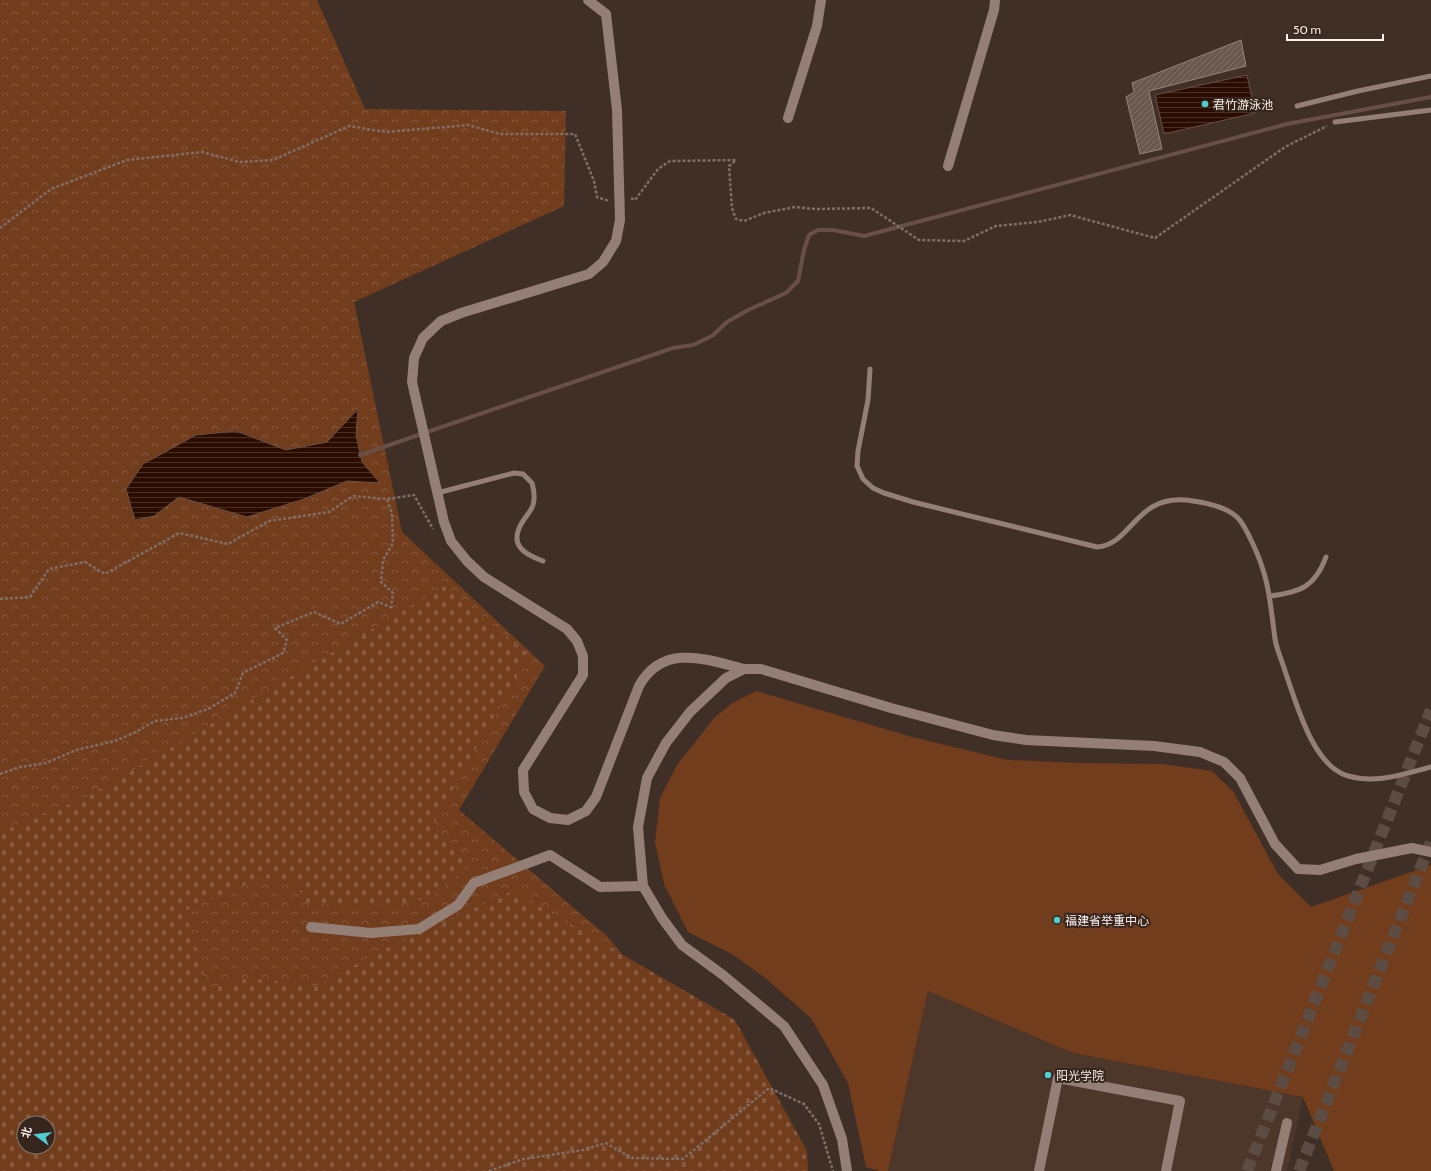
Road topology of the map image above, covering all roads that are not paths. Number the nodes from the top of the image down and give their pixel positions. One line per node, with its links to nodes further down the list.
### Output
1 (588, 0): 11 (street)
2 (821, 0): 7 (street)
3 (995, 0): 9 (street)
4 (1431, 76): 5 (lane)
5 (1297, 106)
6 (1431, 110): 8 (lane)
7 (788, 118)
8 (1335, 122)
9 (948, 166)
10 (870, 368): 14 (lane)
11 (437, 493): 13 (lane); 15 (street)
12 (1326, 557): 14 (lane)
13 (544, 562)
14 (1270, 596): 16 (lane)
15 (744, 668): 17 (street); 18 (street)
16 (1431, 767)
17 (1431, 852)
18 (643, 886): 19 (street); 21 (street)
19 (311, 927)
20 (1287, 1123): 24 (street)
21 (847, 1171)
22 (1038, 1171): 23 (street)
23 (1166, 1171)
24 (1276, 1171)

